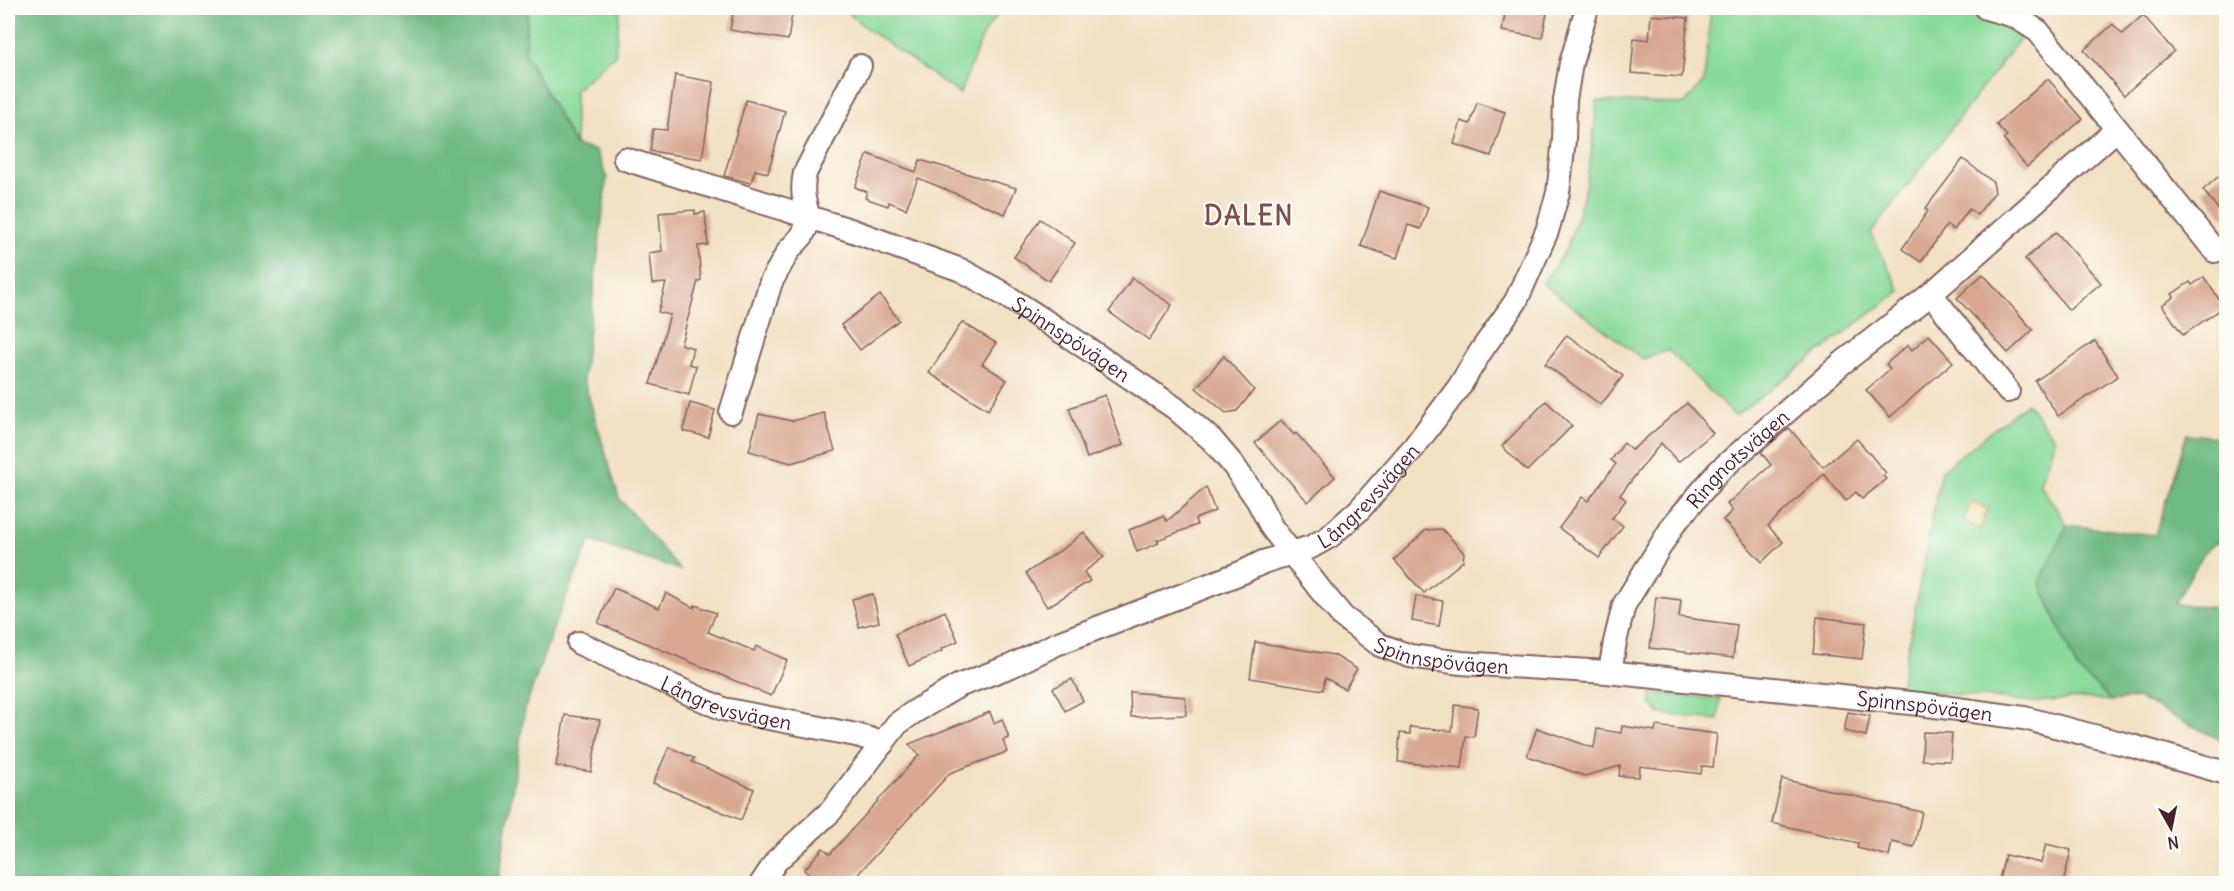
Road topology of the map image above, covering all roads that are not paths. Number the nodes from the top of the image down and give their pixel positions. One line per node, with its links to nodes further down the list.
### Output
1 (1587, 8): 11 (street, Långrevsvägen)
2 (1986, 8): 4 (street)
3 (860, 66): 6 (street)
4 (2117, 129): 7 (street); 8 (street, Ringnotsvägen)
5 (625, 159): 6 (street, Spinnspövägen)
6 (810, 219): 10 (street); 11 (street, Spinnspövägen)
7 (2215, 251)
8 (1931, 294): 9 (street); 13 (street, Ringnotsvägen)
9 (2008, 391)
10 (731, 412)
11 (1291, 554): 13 (street, Spinnspövägen); 14 (street, Långrevsvägen)
12 (579, 643): 14 (street, Långrevsvägen)
13 (1610, 672): 15 (street, Spinnspövägen)
14 (883, 743): 16 (street, Långrevsvägen)
15 (2226, 773)
16 (761, 884)

